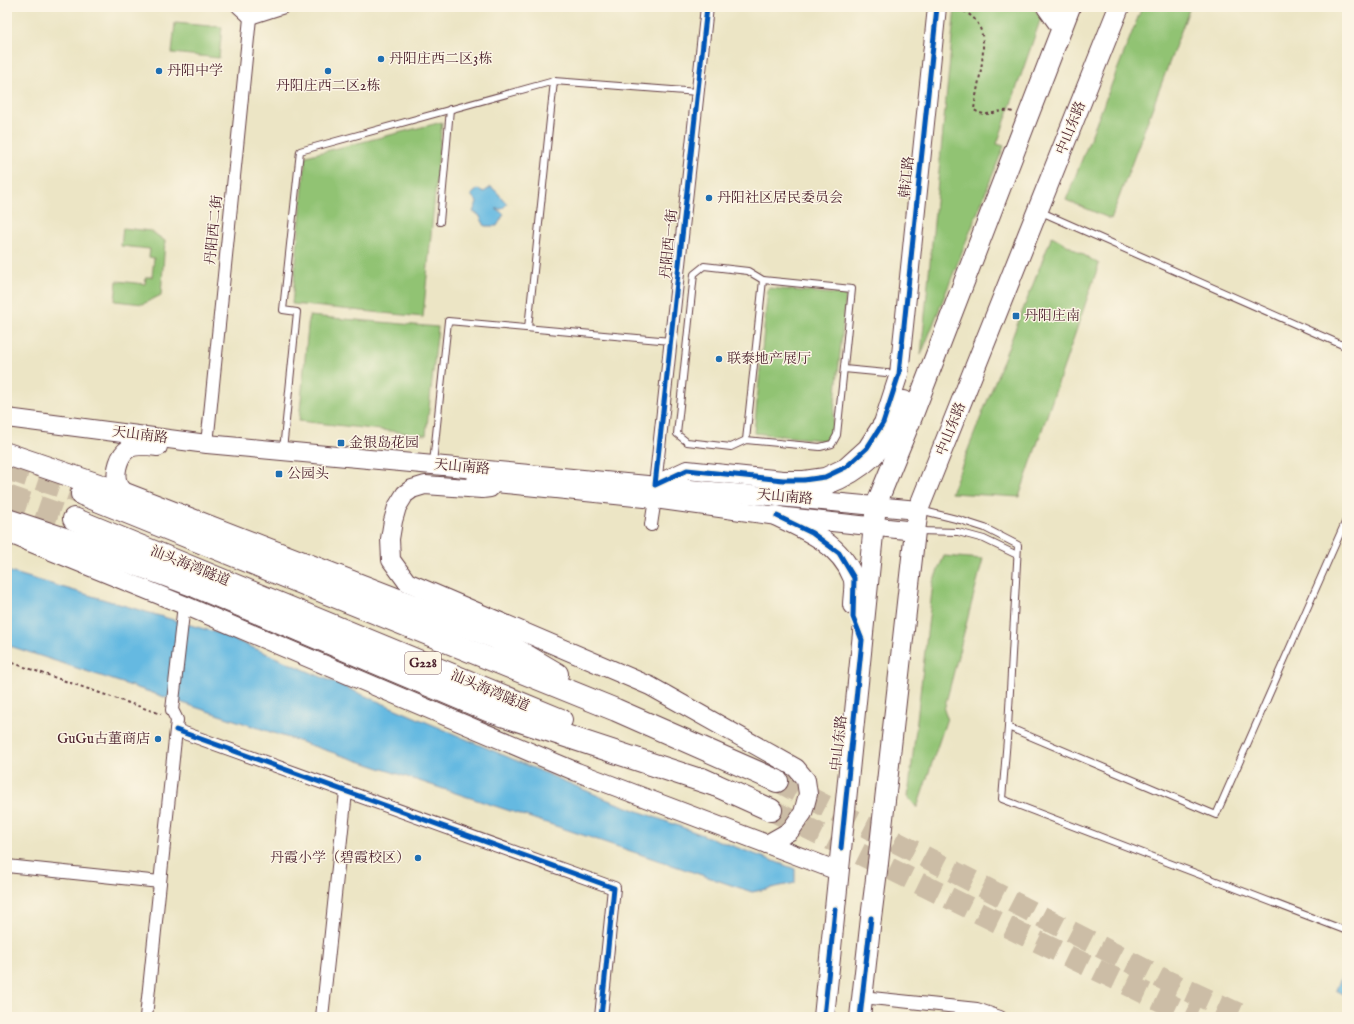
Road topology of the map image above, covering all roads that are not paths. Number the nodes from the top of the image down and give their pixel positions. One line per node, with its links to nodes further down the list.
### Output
1 (238, 7): 9 (street)
2 (284, 7): 9 (street)
3 (707, 7): 12 (street, 丹阳西一街)
4 (937, 7): 22 (main road, 韩江路)
5 (945, 7): 22 (main road, 韩江路)
6 (1047, 7): 10 (main road)
7 (1070, 7): 10 (main road, 中山东路)
8 (1119, 7): 14 (main road, 中山东路)
9 (250, 18): 25 (street, 丹阳西二街)
10 (1062, 28): 20 (main road, 中山东路)
11 (554, 81): 12 (lane); 13 (lane); 17 (lane)
12 (698, 92): 18 (street, 丹阳西一街)
13 (450, 109): 15 (lane); 26 (lane)
14 (1038, 211): 19 (lane); 35 (main road, 中山东路)
15 (440, 222)
16 (763, 280): 21 (lane); 24 (lane); 24 (lane)
17 (528, 328): 18 (lane); 28 (lane)
18 (670, 341): 30 (street, 丹阳西一街)
19 (1347, 347)
20 (934, 358): 33 (main road); 34 (main road, 中山东路)
21 (844, 369): 22 (lane); 24 (lane)
22 (899, 374): 30 (main road)
23 (7, 418): 25 (main road, 天山南路)
24 (746, 440)
25 (207, 444): 26 (main road, 天山南路)
26 (283, 451): 28 (main road, 天山南路)
27 (7, 454): 32 (highway)
28 (433, 464): 30 (main road, 天山南路)
29 (513, 484): 30 (main road, 天山南路); 32 (main road, 天山南路); 54 (main road)
30 (655, 492): 33 (main road, 天山南路); 36 (main road, 天山南路); 40 (street, 丹阳西一街)
31 (82, 494): 47 (highway, 汕头海湾隧道 / G228)
32 (125, 494): 47 (highway)
33 (778, 496): 34 (main road, 天山南路)
34 (876, 505): 35 (main road, 天山南路); 41 (main road, 中山东路)
35 (918, 510): 42 (main road, 中山东路); 44 (lane)
36 (777, 516): 41 (main road, 天山南路); 46 (main road)
37 (1347, 518): 49 (lane)
38 (74, 519): 51 (highway, 汕头海湾隧道 / G228)
39 (7, 520): 51 (highway)
40 (651, 525)
41 (873, 526): 42 (main road, 天山南路); 46 (main road, 中山东路)
42 (915, 531): 44 (lane); 59 (main road, 中山东路, bridge)
43 (7, 533): 45 (main road)
44 (1018, 555): 49 (lane)
45 (184, 610): 48 (street); 54 (main road)
46 (862, 640): 56 (main road, 中山东路)
47 (616, 710): 50 (highway, 汕头海湾隧道 / G228)
48 (175, 720): 52 (street); 57 (street)
49 (1008, 727): 58 (lane)
50 (777, 781)
51 (716, 785): 53 (highway, 汕头海湾隧道 / G228)
52 (346, 792): 62 (street); 63 (street)
53 (771, 810)
54 (767, 844): 56 (main road)
55 (7, 866): 57 (street)
56 (838, 871): 64 (main road, 中山东路)
57 (160, 882): 61 (street)
58 (1347, 931)
59 (862, 997): 60 (street); 65 (main road, 中山东路)
60 (937, 1011): 66 (street)
61 (146, 1017)
62 (322, 1017)
63 (601, 1017)
64 (824, 1017)
65 (860, 1017)
66 (1000, 1017)

